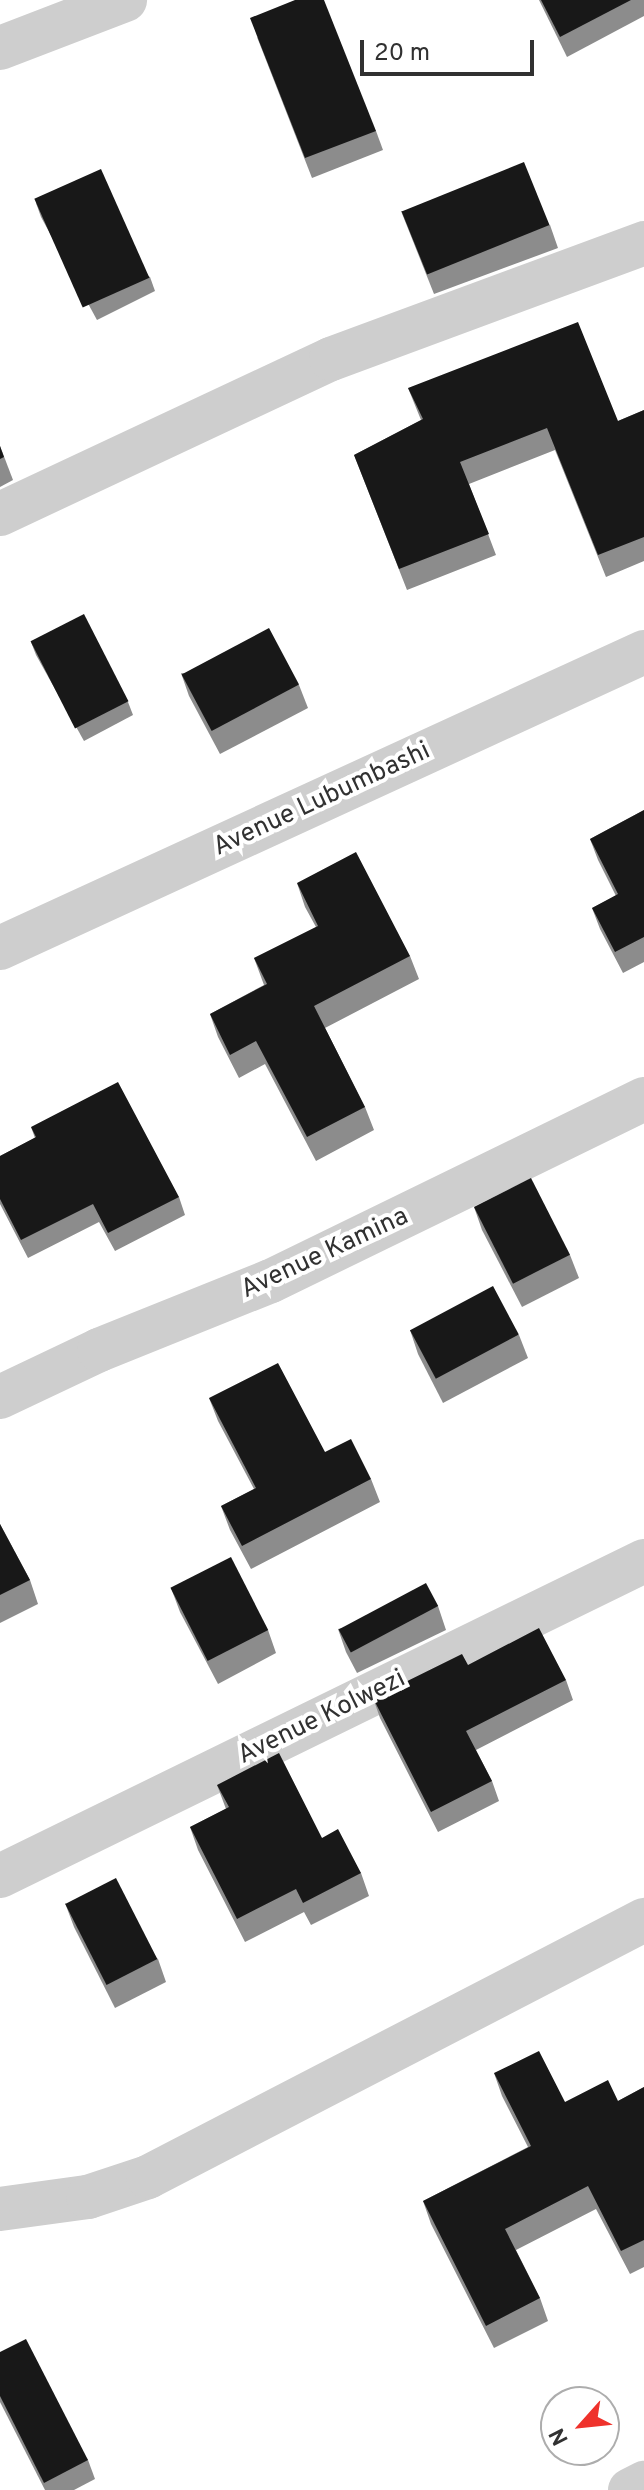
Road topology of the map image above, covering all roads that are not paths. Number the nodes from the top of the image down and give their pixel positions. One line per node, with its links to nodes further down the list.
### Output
1 (125, 0): 2 (street)
2 (0, 48)
3 (644, 243): 4 (street)
4 (0, 514)
5 (644, 652): 6 (street, Avenue Lubumbashi)
6 (0, 948)
7 (644, 1099): 8 (street, Avenue Kamina)
8 (0, 1397)
9 (644, 1561): 10 (street, Avenue Kolwezi)
10 (0, 1876)
11 (644, 1920): 12 (street)
12 (3, 2200)
13 (644, 2483): 14 (street)
14 (630, 2490)

